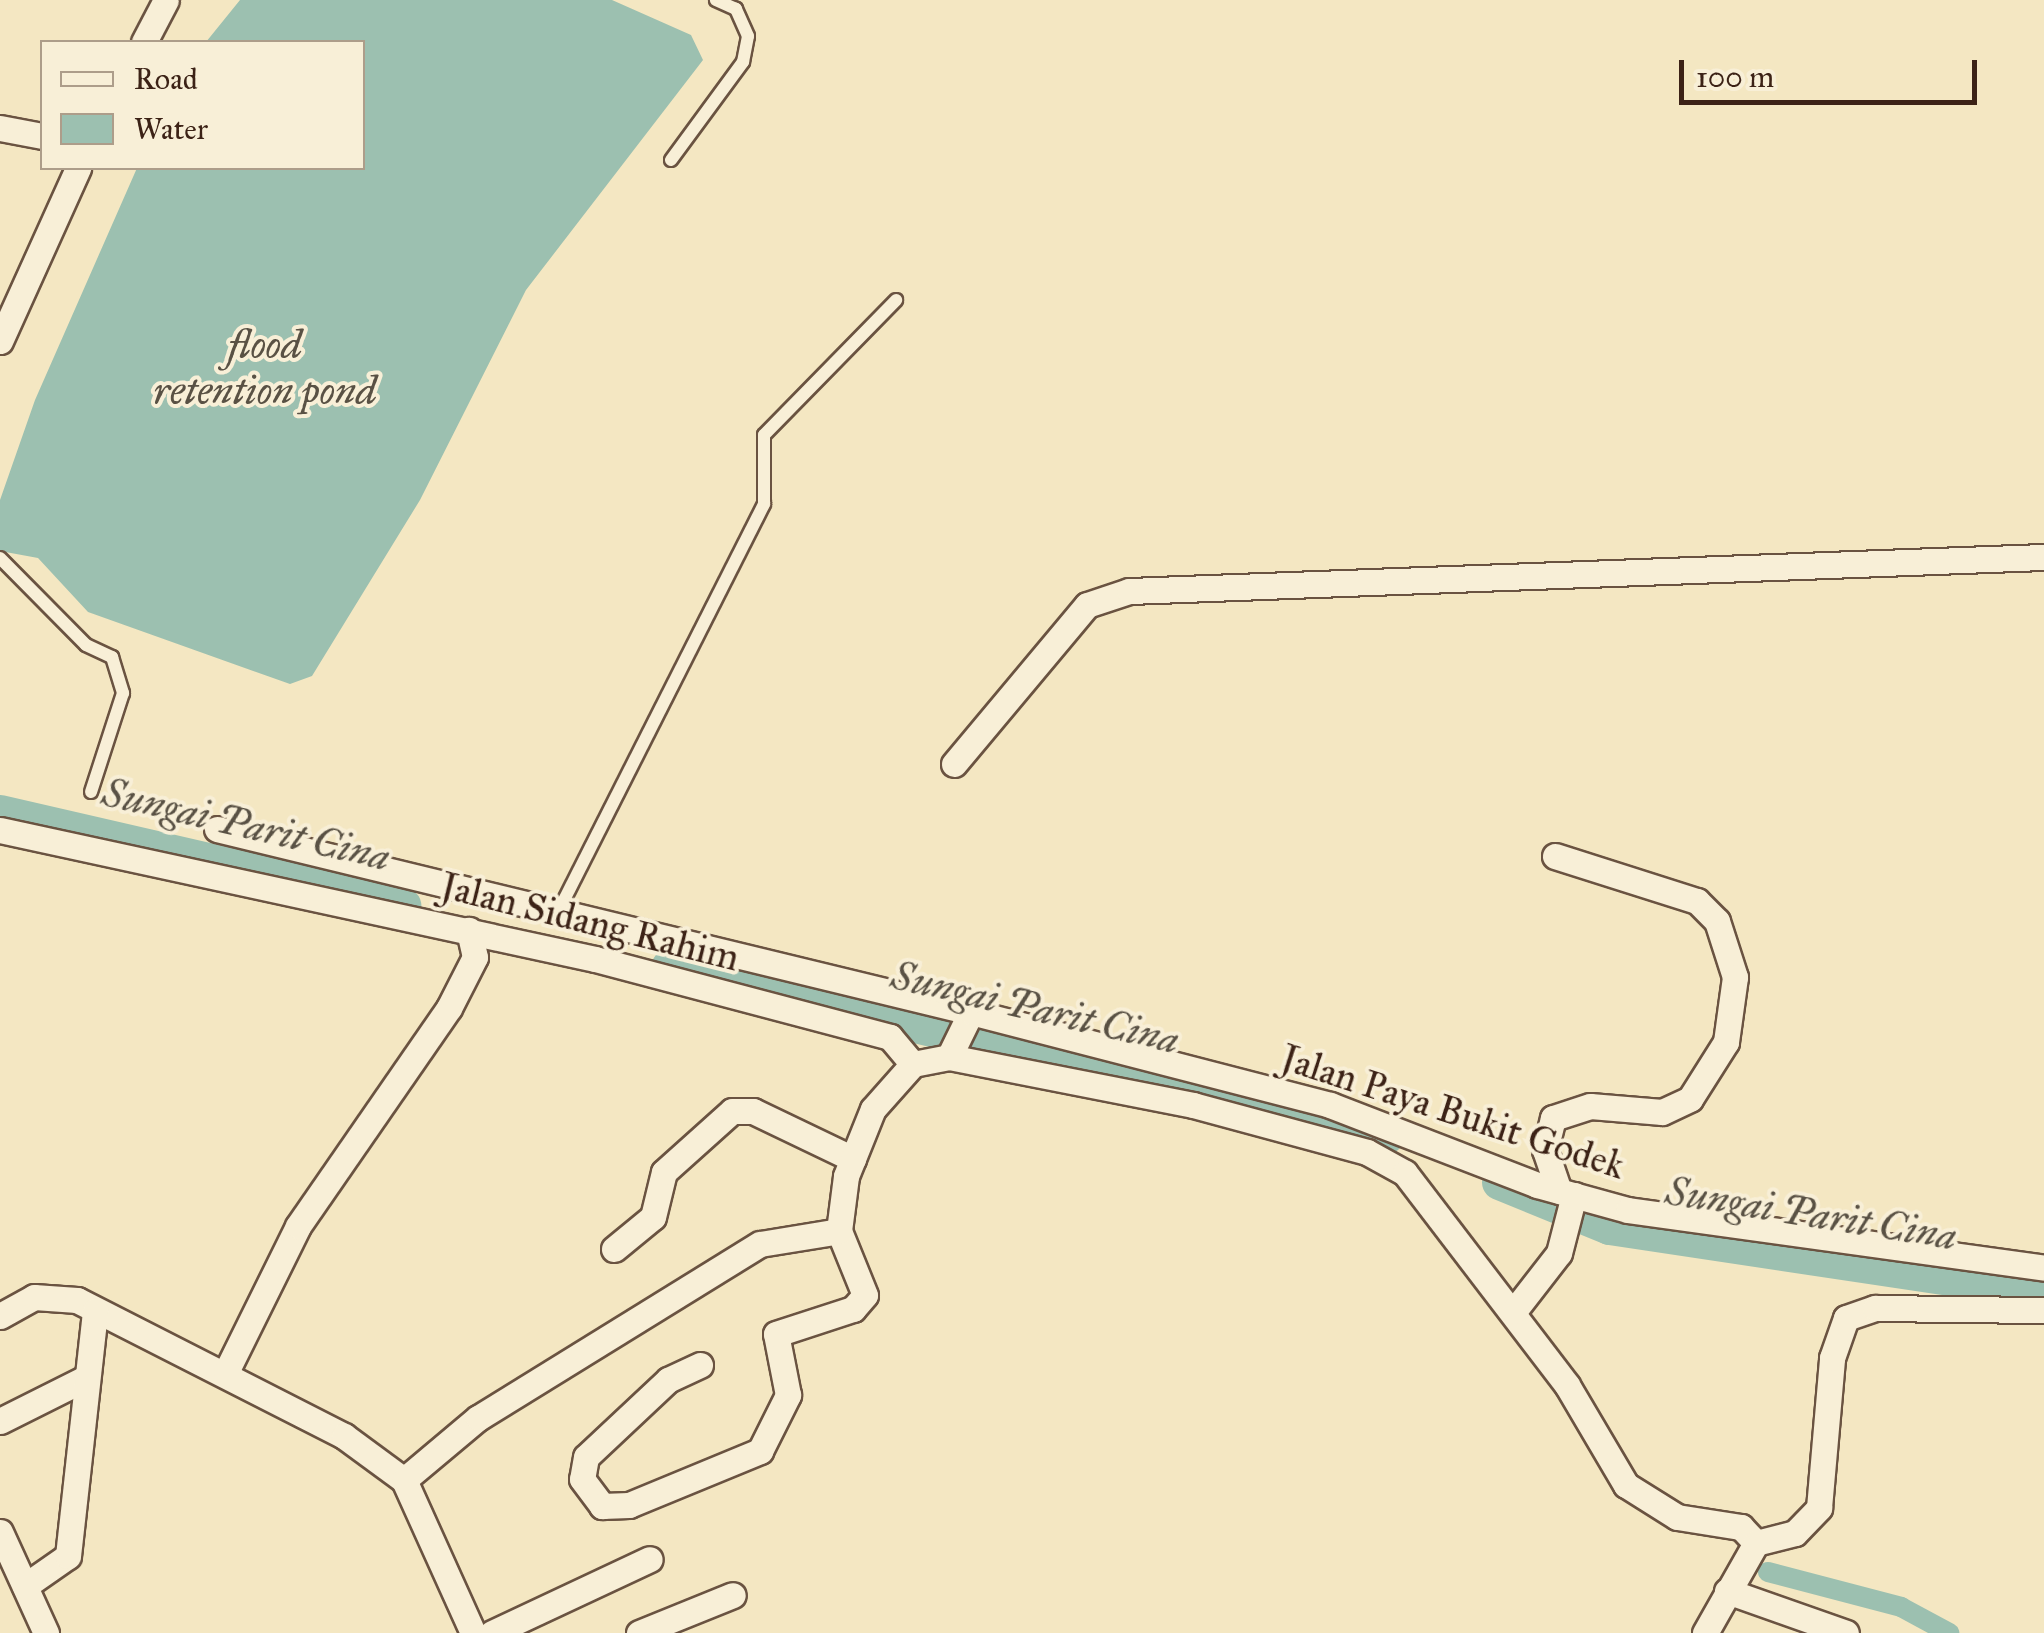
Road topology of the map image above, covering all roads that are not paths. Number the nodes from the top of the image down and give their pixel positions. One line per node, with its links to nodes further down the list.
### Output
1 (716, 0): 6 (lane)
2 (163, 1): 3 (street)
3 (145, 40)
4 (0, 128): 5 (street)
5 (40, 136)
6 (670, 160)
7 (77, 170): 9 (street)
8 (896, 300): 17 (lane)
9 (1, 336)
10 (2044, 558): 12 (street)
11 (1, 561): 13 (lane)
12 (954, 764)
13 (90, 792)
14 (217, 829): 17 (street, Jalan Paya Bukit Godek)
15 (0, 830): 18 (street, Jalan Sidang Rahim)
16 (1555, 856): 22 (street)
17 (559, 910): 19 (street, Jalan Paya Bukit Godek)
18 (469, 930): 20 (street, Jalan Sidang Rahim); 31 (street)
19 (969, 1015): 20 (street); 22 (street, Jalan Paya Bukit Godek)
20 (933, 1059): 21 (street); 26 (street)
21 (853, 1159): 23 (street); 24 (street)
22 (1567, 1205): 25 (street, Jalan Paya Bukit Godek); 26 (street)
23 (839, 1231): 30 (street); 34 (street)
24 (614, 1249)
25 (2044, 1268)
26 (1522, 1305): 36 (street)
27 (94, 1310): 29 (street); 31 (street); 32 (street)
28 (2044, 1310): 36 (street)
29 (0, 1316)
30 (700, 1365)
31 (226, 1372): 34 (street)
32 (86, 1378): 33 (street); 38 (street)
33 (0, 1421)
34 (404, 1480): 42 (street)
35 (0, 1532): 38 (street)
36 (1756, 1543): 39 (street)
37 (650, 1559): 43 (street)
38 (25, 1586): 41 (street)
39 (1727, 1592): 45 (street); 46 (street)
40 (733, 1595): 44 (street)
41 (46, 1633)
42 (474, 1633)
43 (492, 1633)
44 (639, 1633)
45 (1705, 1633)
46 (1846, 1633)

